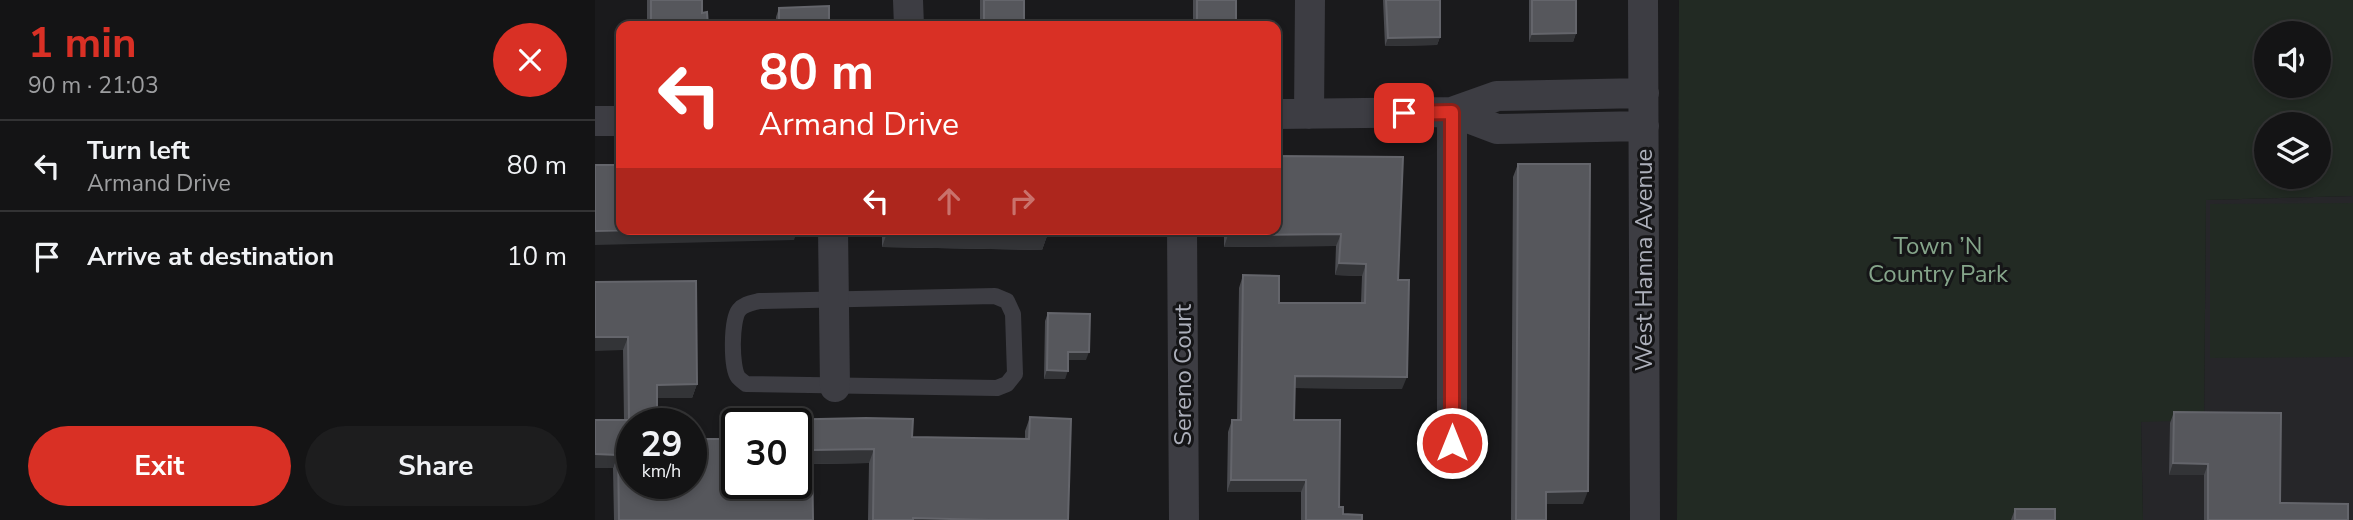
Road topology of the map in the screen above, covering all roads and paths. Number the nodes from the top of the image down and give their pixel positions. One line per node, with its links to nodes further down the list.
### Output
1 (908, 0): 4 (street)
2 (1310, 0): 8 (street)
3 (1643, 0): 5 (street, West Hanna Avenue)
4 (909, 21)
5 (1644, 93): 6 (street); 11 (street, West Hanna Avenue)
6 (1452, 112): 8 (street); 11 (street); 16 (street)
7 (1281, 114): 8 (street)
8 (1309, 114)
9 (595, 121): 10 (street)
10 (616, 121)
11 (1644, 127): 18 (street, West Hanna Avenue)
12 (833, 235): 14 (street)
13 (1182, 235): 17 (street, Sereno Court)
14 (835, 299): 15 (street); 15 (lane); 15 (lane)
15 (835, 387)
16 (1452, 443)
17 (1184, 520)
18 (1646, 520)

